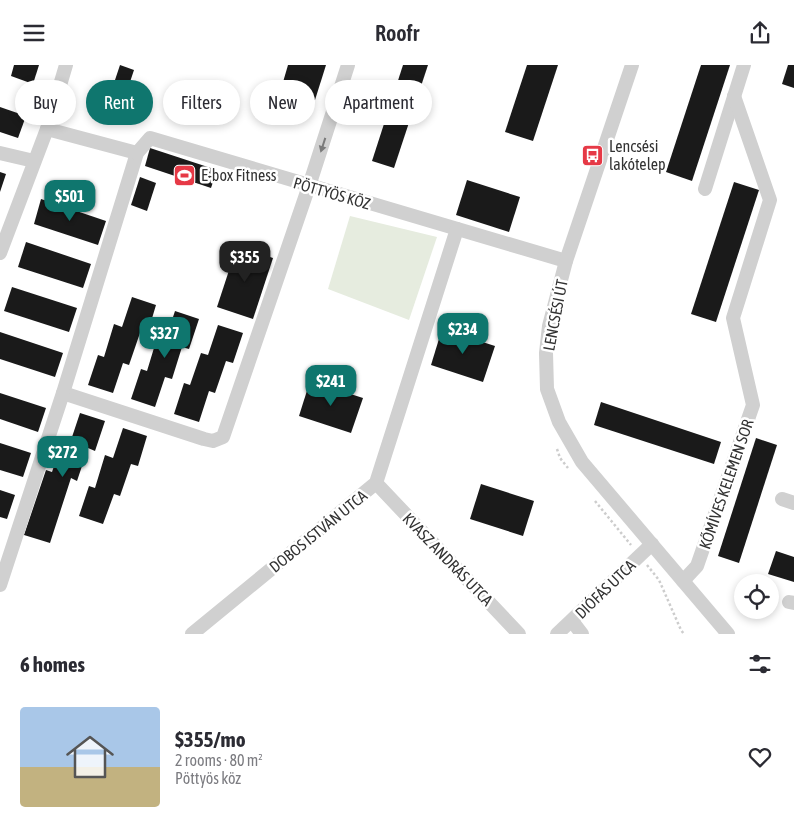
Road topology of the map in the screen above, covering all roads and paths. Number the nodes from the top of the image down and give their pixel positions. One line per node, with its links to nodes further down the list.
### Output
1 (66, 65): 6 (street)
2 (348, 65): 10 (street, one-way to 10)
3 (632, 65): 14 (street, LENCSÉSI ÚT)
4 (744, 65): 5 (street)
5 (734, 96): 11 (street); 22 (street, KŐMÍVES KELEMEN SOR)
6 (47, 129): 8 (street); 9 (street)
7 (0, 153): 9 (street)
8 (137, 153): 10 (street, PÖTTYÖS KÖZ); 15 (street)
9 (34, 161): 13 (street)
10 (309, 186): 12 (street, PÖTTYÖS KÖZ); 15 (street)
11 (704, 189)
12 (457, 229): 14 (street, PÖTTYÖS KÖZ); 18 (street, DOBOS ISTVÁN UTCA)
13 (0, 253)
14 (566, 261): 20 (street, LENCSÉSI ÚT)
15 (63, 393): 23 (street)
16 (555, 442): 17 (path)
17 (572, 473)
18 (376, 483): 25 (street, DOBOS ISTVÁN UTCA); 26 (street, KVASZ ANDRÁS UTCA)
19 (591, 496): 21 (path)
20 (652, 544): 21 (street, DIÓFÁS UTCA); 22 (street, LENCSÉSI ÚT)
21 (640, 556): 24 (street, DIÓFÁS UTCA); 29 (path)
22 (683, 581): 30 (street, LENCSÉSI ÚT)
23 (0, 585)
24 (572, 621): 27 (street, DIÓFÁS UTCA); 28 (street)
25 (192, 634)
26 (520, 634)
27 (557, 634)
28 (582, 634)
29 (684, 634)
30 (728, 634)

